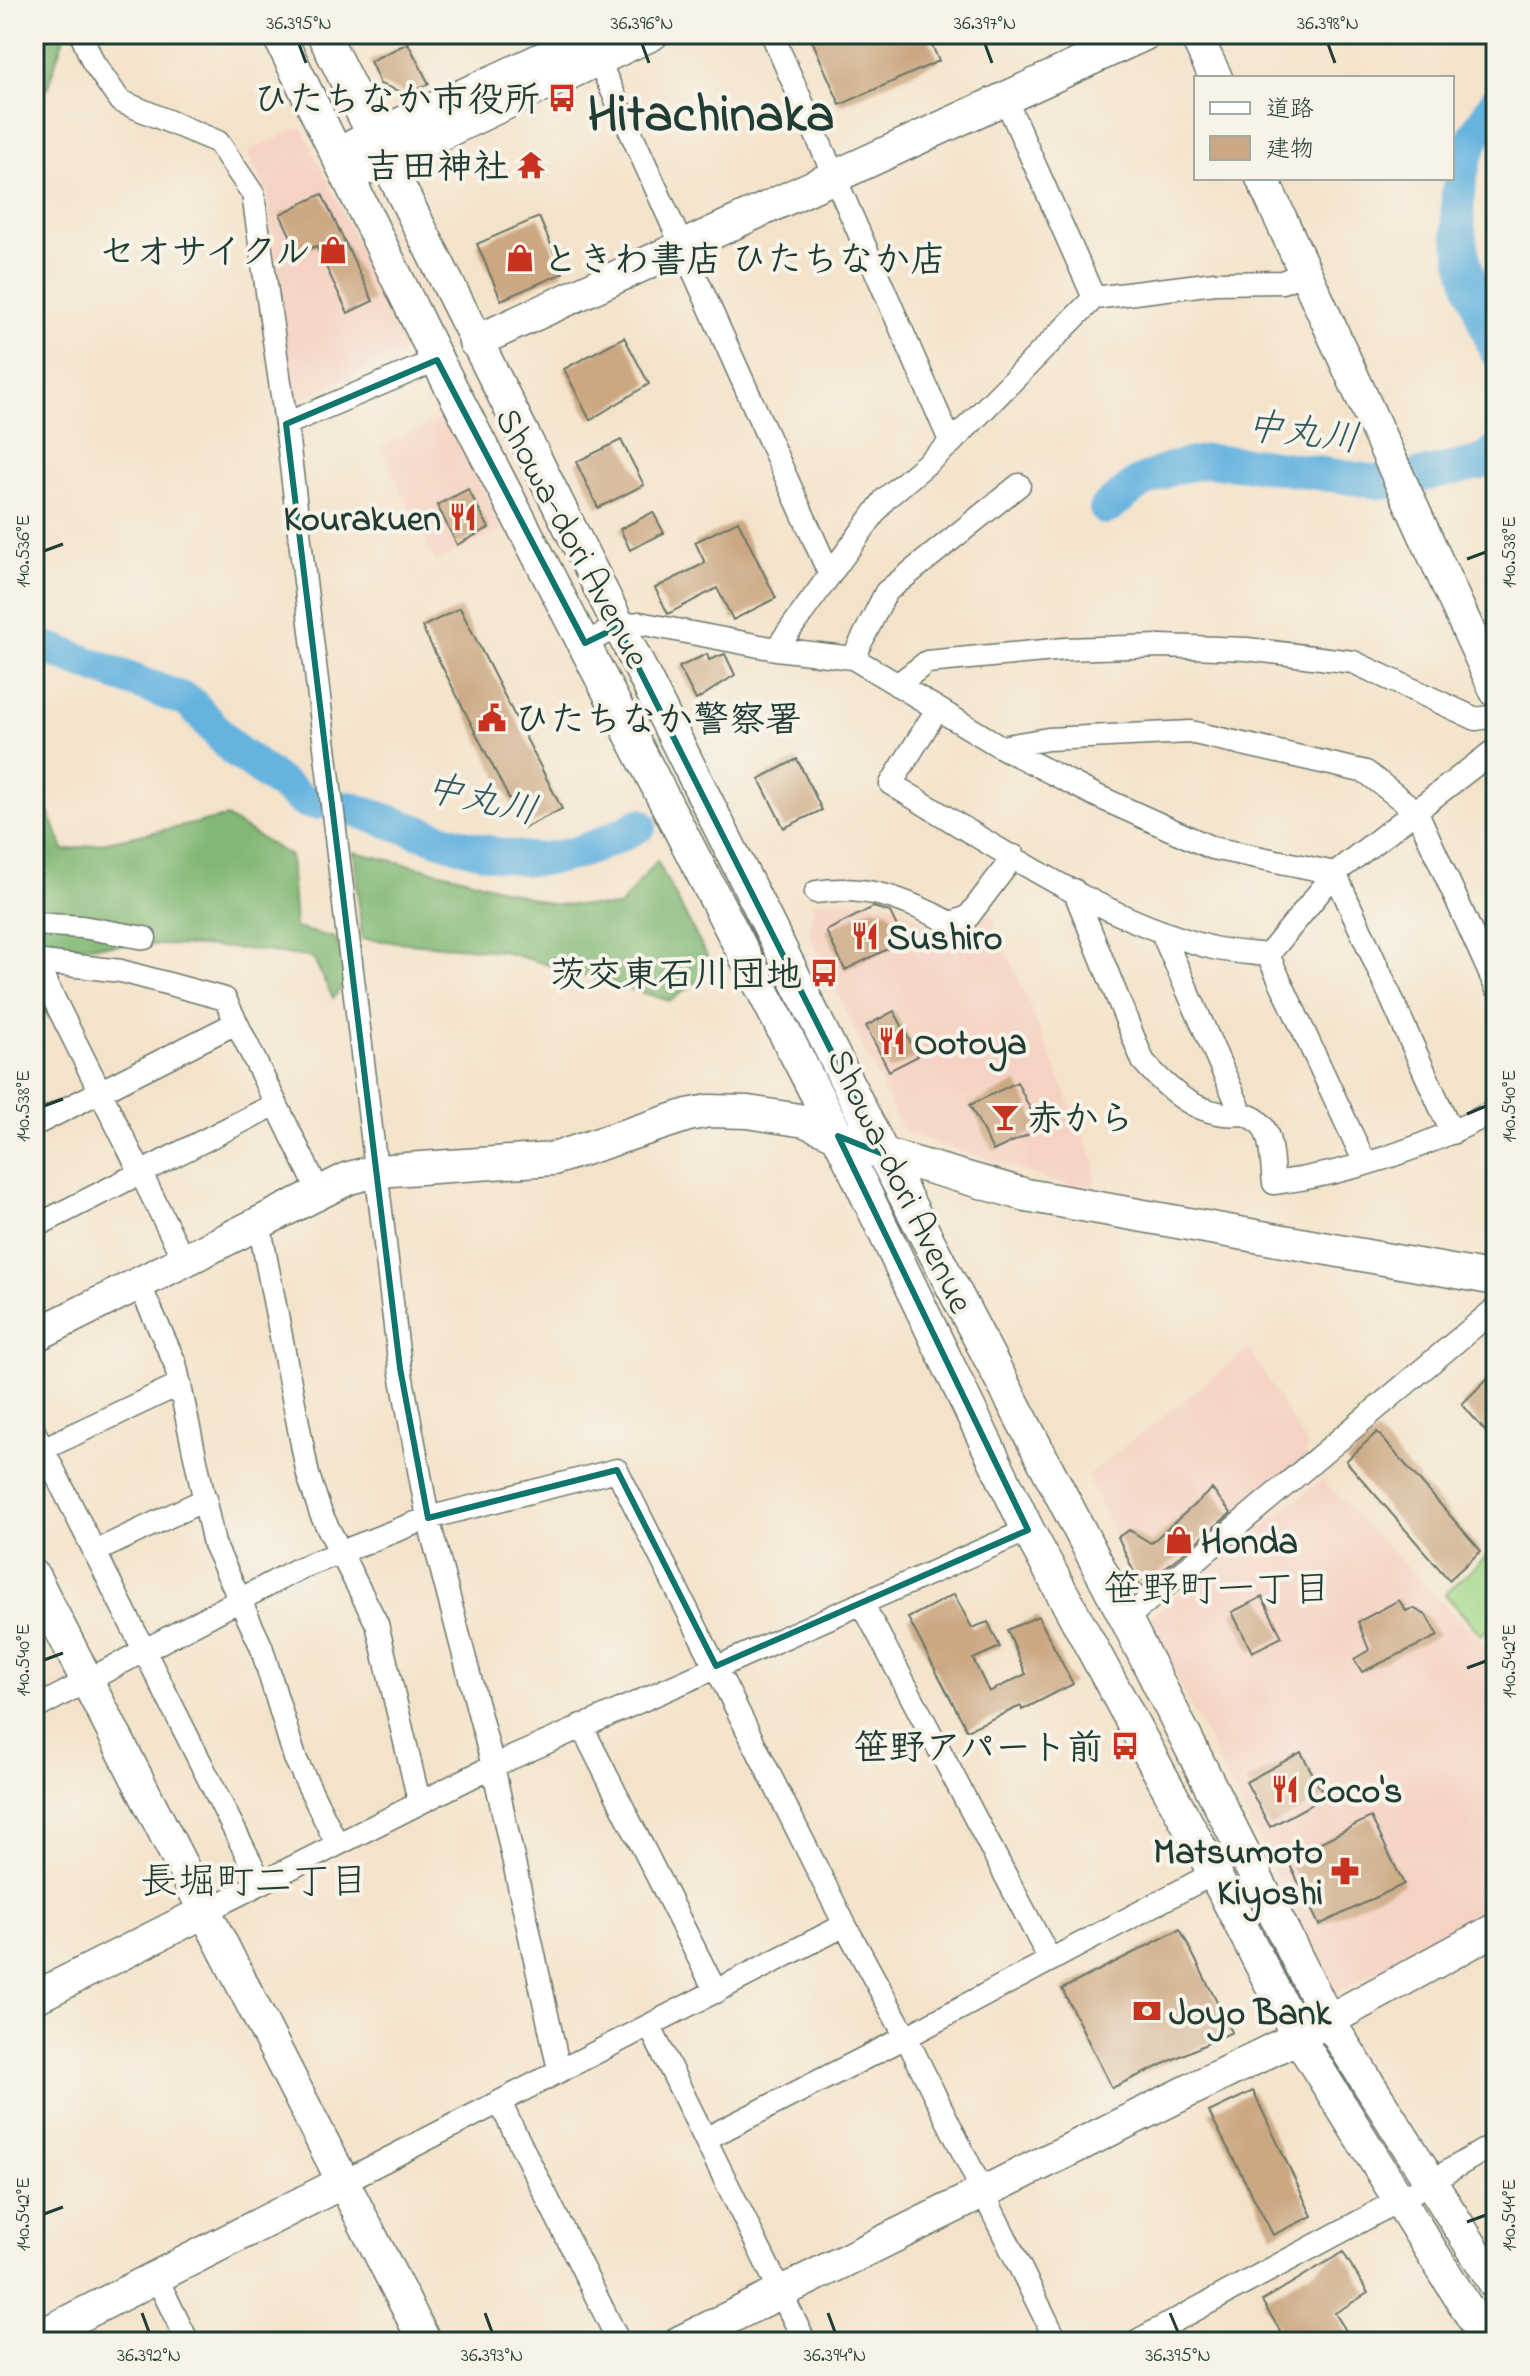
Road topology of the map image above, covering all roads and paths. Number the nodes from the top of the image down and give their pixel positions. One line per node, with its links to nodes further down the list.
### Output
1 (81, 34): 21 (street)
2 (278, 34): 13 (street, Showa-dori Avenue)
3 (323, 34): 12 (street, Showa-dori Avenue)
4 (652, 34): 8 (street)
5 (772, 34): 14 (street)
6 (1145, 34): 9 (street)
7 (1195, 34): 10 (street)
8 (592, 41): 12 (street); 16 (street)
9 (1081, 48): 11 (street)
10 (1215, 76)
11 (1005, 98): 14 (street); 18 (street)
12 (380, 148): 13 (street); 19 (street, Showa-dori Avenue)
13 (344, 165): 20 (street, Showa-dori Avenue)
14 (835, 176): 16 (street); 22 (street)
15 (1263, 180): 17 (street)
16 (683, 245): 19 (street); 24 (street)
17 (1305, 273): 18 (street); 30 (street)
18 (1094, 298): 22 (street)
19 (475, 342): 25 (street, Showa-dori Avenue)
20 (437, 360): 21 (street); 26 (street, Showa-dori Avenue)
21 (286, 424): 56 (street)
22 (951, 443): 24 (street)
23 (1019, 485): 28 (street)
24 (830, 575): 27 (street)
25 (618, 627): 26 (street); 27 (street); 54 (street, Showa-dori Avenue)
26 (585, 643): 53 (street, Showa-dori Avenue)
27 (776, 649): 28 (street)
28 (853, 658): 29 (street)
29 (897, 685): 31 (street); 32 (street)
30 (1496, 691)
31 (936, 711): 33 (street); 36 (street)
32 (1496, 716)
33 (1001, 747): 35 (street); 37 (street)
34 (1496, 749): 35 (street)
35 (1417, 812): 37 (street); 45 (street)
36 (1014, 856): 38 (street); 39 (street)
37 (1335, 873): 43 (street); 52 (street)
38 (1074, 890): 41 (street); 50 (street)
39 (816, 892)
40 (34, 924): 42 (street)
41 (1162, 933): 43 (street); 50 (street)
42 (145, 938)
43 (1268, 955): 55 (street)
44 (35, 961): 46 (street); 47 (street)
45 (1496, 987)
46 (236, 1023): 47 (street); 48 (street)
47 (99, 1093): 51 (street); 57 (street)
48 (276, 1104): 57 (street); 58 (street)
49 (1496, 1110): 52 (street)
50 (1242, 1114): 55 (street)
51 (34, 1125)
52 (1452, 1133): 55 (street)
53 (838, 1136): 54 (street); 56 (street); 70 (street, Showa-dori Avenue)
54 (883, 1154): 62 (street); 76 (street, Showa-dori Avenue)
55 (1365, 1163)
56 (377, 1171): 58 (street); 69 (street)
57 (141, 1172): 60 (street); 61 (street)
58 (319, 1192): 59 (street)
59 (259, 1223): 61 (street); 72 (street)
60 (34, 1227)
61 (184, 1260): 63 (street)
62 (1496, 1279)
63 (139, 1284): 65 (street); 66 (street)
64 (1496, 1308): 76 (street)
65 (34, 1336)
66 (180, 1384): 67 (street); 68 (street)
67 (39, 1440): 71 (street)
68 (206, 1499): 71 (street); 74 (street)
69 (428, 1518): 72 (street); 78 (street); 82 (street)
70 (1028, 1530): 75 (street); 85 (street, Showa-dori Avenue)
71 (94, 1552): 77 (street)
72 (340, 1552): 74 (street); 83 (street)
73 (34, 1577): 79 (street)
74 (238, 1597): 77 (street); 84 (street)
75 (862, 1603): 78 (street); 90 (street)
76 (1126, 1619): 93 (street, Showa-dori Avenue)
77 (143, 1651): 79 (street); 86 (street)
78 (716, 1666): 81 (street); 88 (street)
79 (88, 1683): 80 (street); 87 (street)
80 (34, 1709)
81 (581, 1725): 82 (street); 91 (street)
82 (493, 1766): 83 (street); 97 (street)
83 (419, 1801): 84 (street)
84 (336, 1842): 86 (street)
85 (1214, 1873): 90 (street); 96 (street, Showa-dori Avenue)
86 (260, 1881): 87 (street)
87 (206, 1911): 92 (street); 101 (street)
88 (845, 1925): 91 (street); 95 (street)
89 (1496, 1929): 93 (street)
90 (1050, 1960): 95 (street)
91 (716, 1992): 94 (street)
92 (34, 1998)
93 (1328, 2020): 96 (street); 102 (street, Showa-dori Avenue)
94 (650, 2027): 97 (street); 99 (street)
95 (906, 2037): 99 (street); 103 (street)
96 (1298, 2037): 103 (street); 104 (street, Showa-dori Avenue)
97 (559, 2070): 98 (street)
98 (500, 2103): 101 (street); 111 (street)
99 (705, 2139): 107 (street)
100 (1496, 2143): 102 (street)
101 (343, 2182): 105 (street); 110 (street)
102 (1432, 2182): 104 (street); 106 (street, Showa-dori Avenue)
103 (981, 2191): 107 (street); 114 (street)
104 (1398, 2201): 115 (street); 116 (street, Showa-dori Avenue)
105 (156, 2277): 108 (street); 109 (street)
106 (1496, 2285)
107 (780, 2293): 112 (street); 113 (street)
108 (34, 2339)
109 (188, 2342)
110 (425, 2342)
111 (619, 2342)
112 (680, 2342)
113 (805, 2342)
114 (1057, 2342)
115 (1135, 2342)
116 (1488, 2342)

